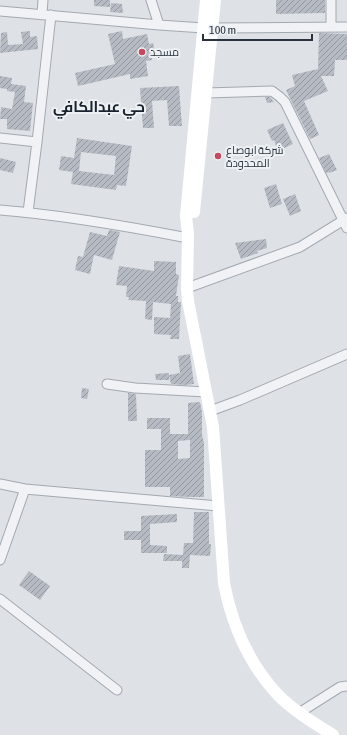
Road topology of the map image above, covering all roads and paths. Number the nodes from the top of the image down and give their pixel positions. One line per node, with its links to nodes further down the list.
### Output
1 (43, 0): 7 (street)
2 (151, 0): 9 (street)
3 (206, 0): 12 (street)
4 (215, 0): 12 (street)
5 (331, 0): 10 (street)
6 (0, 11): 7 (street)
7 (42, 14): 8 (street)
8 (51, 16): 9 (street); 15 (street)
9 (159, 25): 12 (street)
10 (331, 27): 11 (street); 12 (street)
11 (347, 27)
12 (208, 28): 13 (street); 19 (street)
13 (206, 93): 18 (street); 19 (street)
14 (0, 138): 15 (street)
15 (36, 142): 17 (street)
16 (0, 210): 17 (street)
17 (28, 212): 19 (street)
18 (346, 222): 20 (street)
19 (188, 236): 20 (street)
20 (187, 288): 23 (street)
21 (347, 354): 24 (street)
22 (107, 384): 23 (street)
23 (206, 392): 24 (street)
24 (210, 411): 27 (street)
25 (0, 484): 26 (street)
26 (25, 489): 27 (street); 28 (street)
27 (218, 506): 32 (street)
28 (0, 560)
29 (0, 599): 31 (street)
30 (347, 686): 32 (street)
31 (117, 690)
32 (298, 713): 33 (street)
33 (333, 735)

